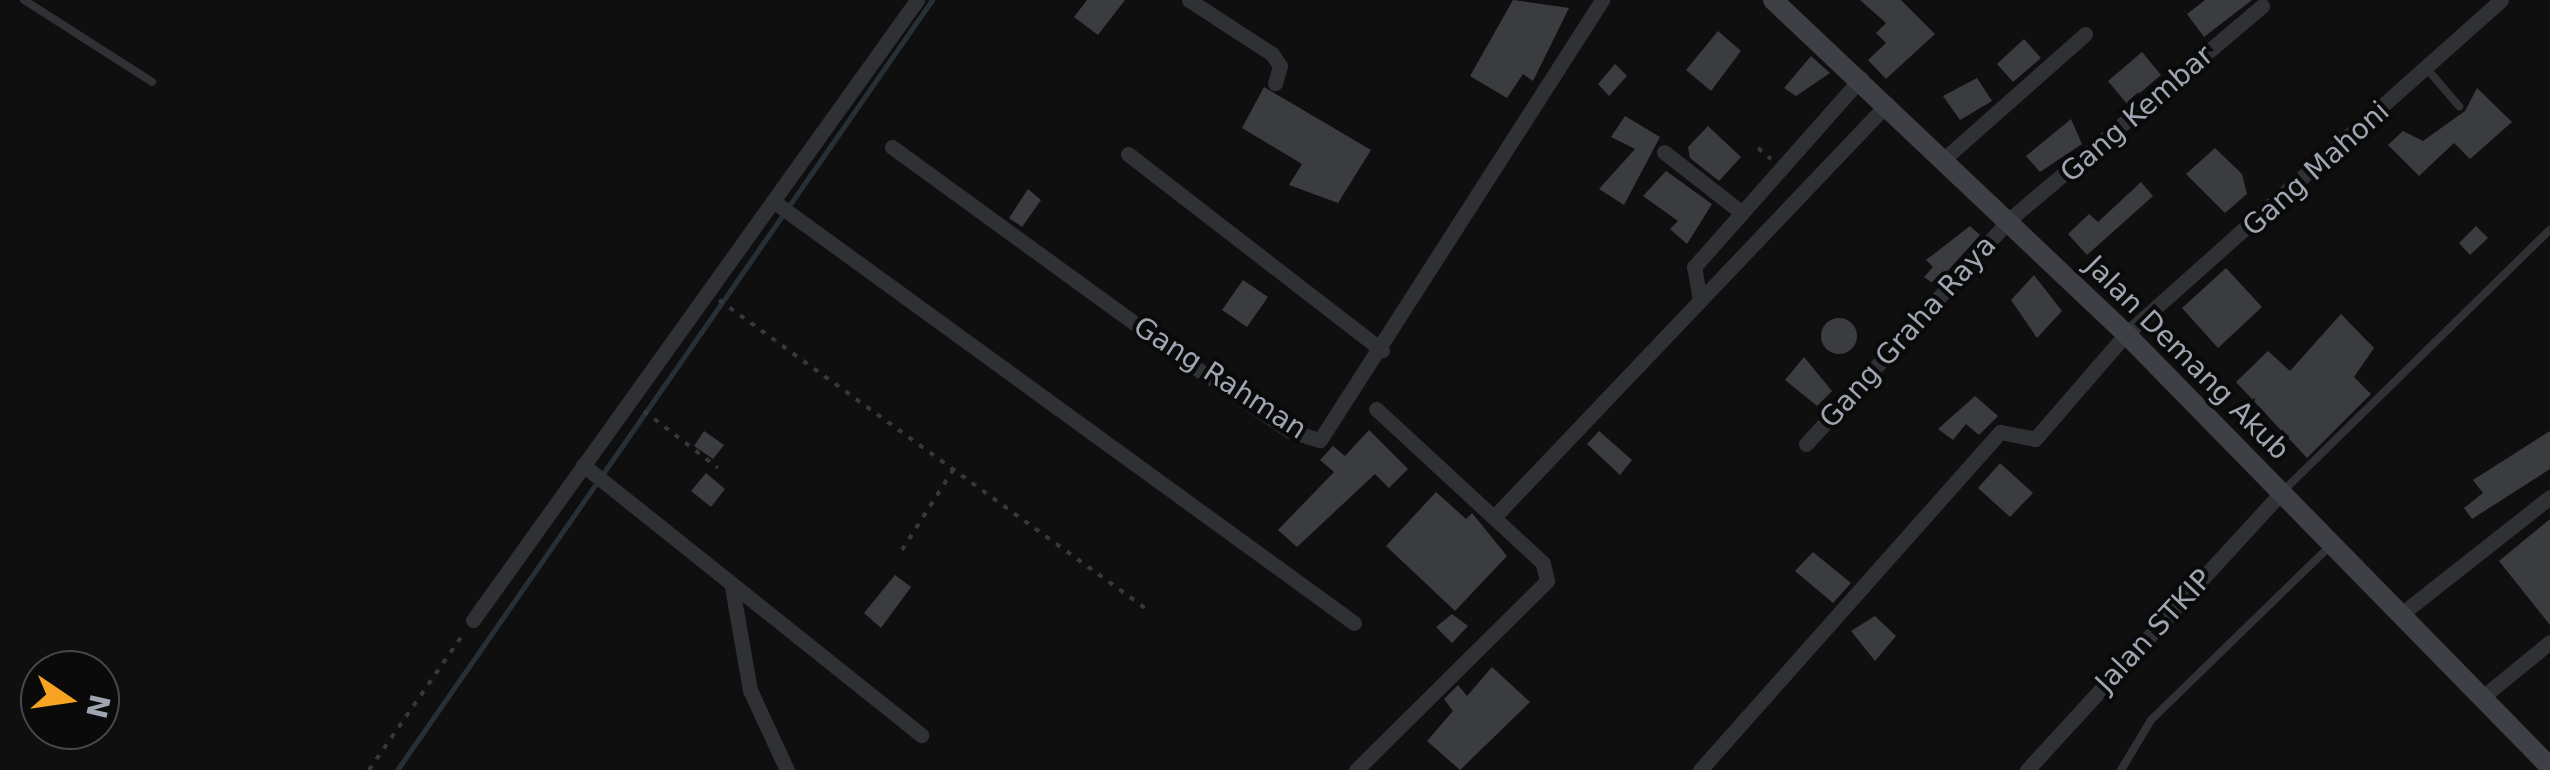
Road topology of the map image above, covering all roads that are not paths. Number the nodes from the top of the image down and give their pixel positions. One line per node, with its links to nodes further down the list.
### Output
1 (24, 0): 11 (lane)
2 (917, 0): 19 (street)
3 (1189, 0): 12 (street)
4 (1602, 0): 25 (street, Gang Rahman)
5 (1773, 0): 10 (street, Jalan Demang Akub)
6 (2501, 0): 9 (street, Gang Mahoni)
7 (2262, 6): 21 (street, Gang Kembar)
8 (2085, 34): 18 (street)
9 (2428, 70): 14 (lane); 24 (street, Gang Mahoni)
10 (1861, 78): 13 (street, Jalan Demang Akub); 20 (street)
11 (152, 82)
12 (1275, 82)
13 (1887, 104): 18 (street, Jalan Demang Akub); 23 (street)
14 (2459, 106)
15 (892, 146): 25 (street, Gang Rahman)
16 (1664, 152): 20 (street)
17 (1128, 154): 25 (street)
18 (1944, 158): 21 (street, Jalan Demang Akub)
19 (773, 201): 28 (street); 36 (street)
20 (1742, 212): 23 (street)
21 (2010, 219): 24 (street, Jalan Demang Akub); 27 (street, Gang Graha Raya)
22 (2550, 230): 30 (lane)
23 (1700, 300): 31 (street)
24 (2126, 334): 30 (street, Jalan Demang Akub); 43 (street, Gang Mahoni)
25 (1382, 350)
26 (1376, 409): 31 (street)
27 (1806, 444)
28 (582, 465): 33 (street); 35 (street)
29 (2550, 497): 34 (street)
30 (2288, 498): 32 (street, Jalan Demang Akub); 44 (street, Jalan STKIP)
31 (1494, 516): 42 (street)
32 (2332, 544): 34 (street, Jalan Demang Akub); 45 (lane)
33 (732, 587): 39 (street); 41 (street)
34 (2400, 615): 38 (street, Jalan Demang Akub)
35 (473, 620)
36 (1354, 623)
37 (2550, 642): 38 (street)
38 (2485, 695): 40 (street, Jalan Demang Akub)
39 (921, 735)
40 (2550, 767)
41 (788, 770)
42 (1356, 770)
43 (1700, 770)
44 (2027, 770)
45 (2121, 770)

